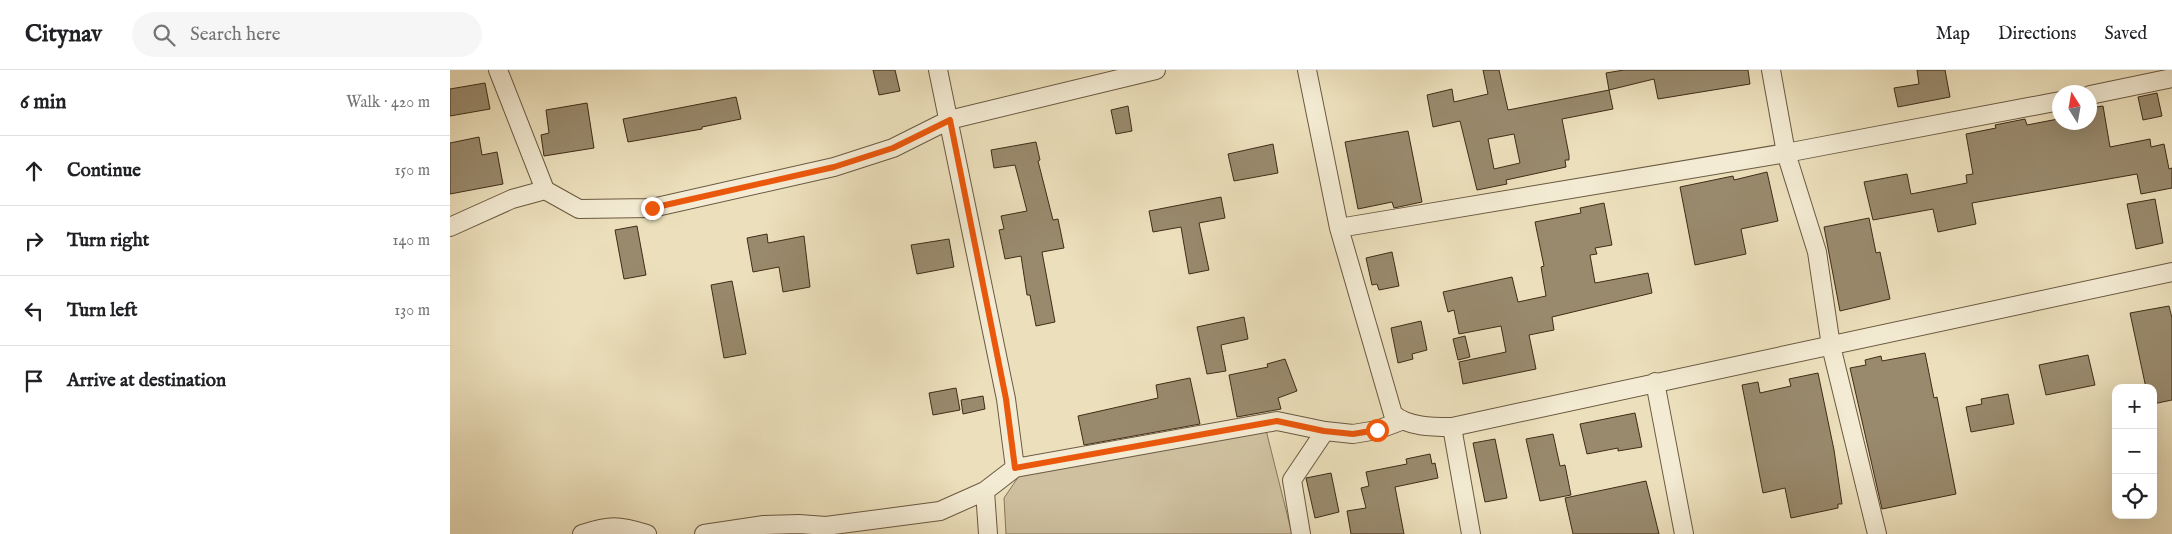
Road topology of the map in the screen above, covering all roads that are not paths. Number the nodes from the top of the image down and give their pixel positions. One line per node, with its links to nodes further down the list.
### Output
1 (498, 70): 11 (street)
2 (938, 70): 9 (street)
3 (1156, 70): 9 (street)
4 (1307, 70): 13 (street)
5 (1771, 70): 10 (street)
6 (2172, 78): 7 (street)
7 (2097, 94)
8 (2052, 102): 10 (street)
9 (950, 120): 11 (street); 20 (street)
10 (1786, 152): 13 (street); 15 (street)
11 (546, 190): 12 (street)
12 (450, 227)
13 (1339, 228): 17 (street)
14 (2172, 272): 15 (street)
15 (1831, 346): 16 (street); 30 (street)
16 (1655, 382): 18 (street); 29 (street)
17 (1401, 421): 18 (street); 19 (street)
18 (1452, 427): 28 (street)
19 (1324, 431): 20 (street); 27 (street)
20 (1015, 468): 21 (street)
21 (985, 490): 22 (street); 26 (street)
22 (826, 530): 25 (street)
23 (582, 534): 24 (street)
24 (647, 534)
25 (704, 534)
26 (988, 534)
27 (1301, 534)
28 (1471, 534)
29 (1684, 534)
30 (1877, 534)

